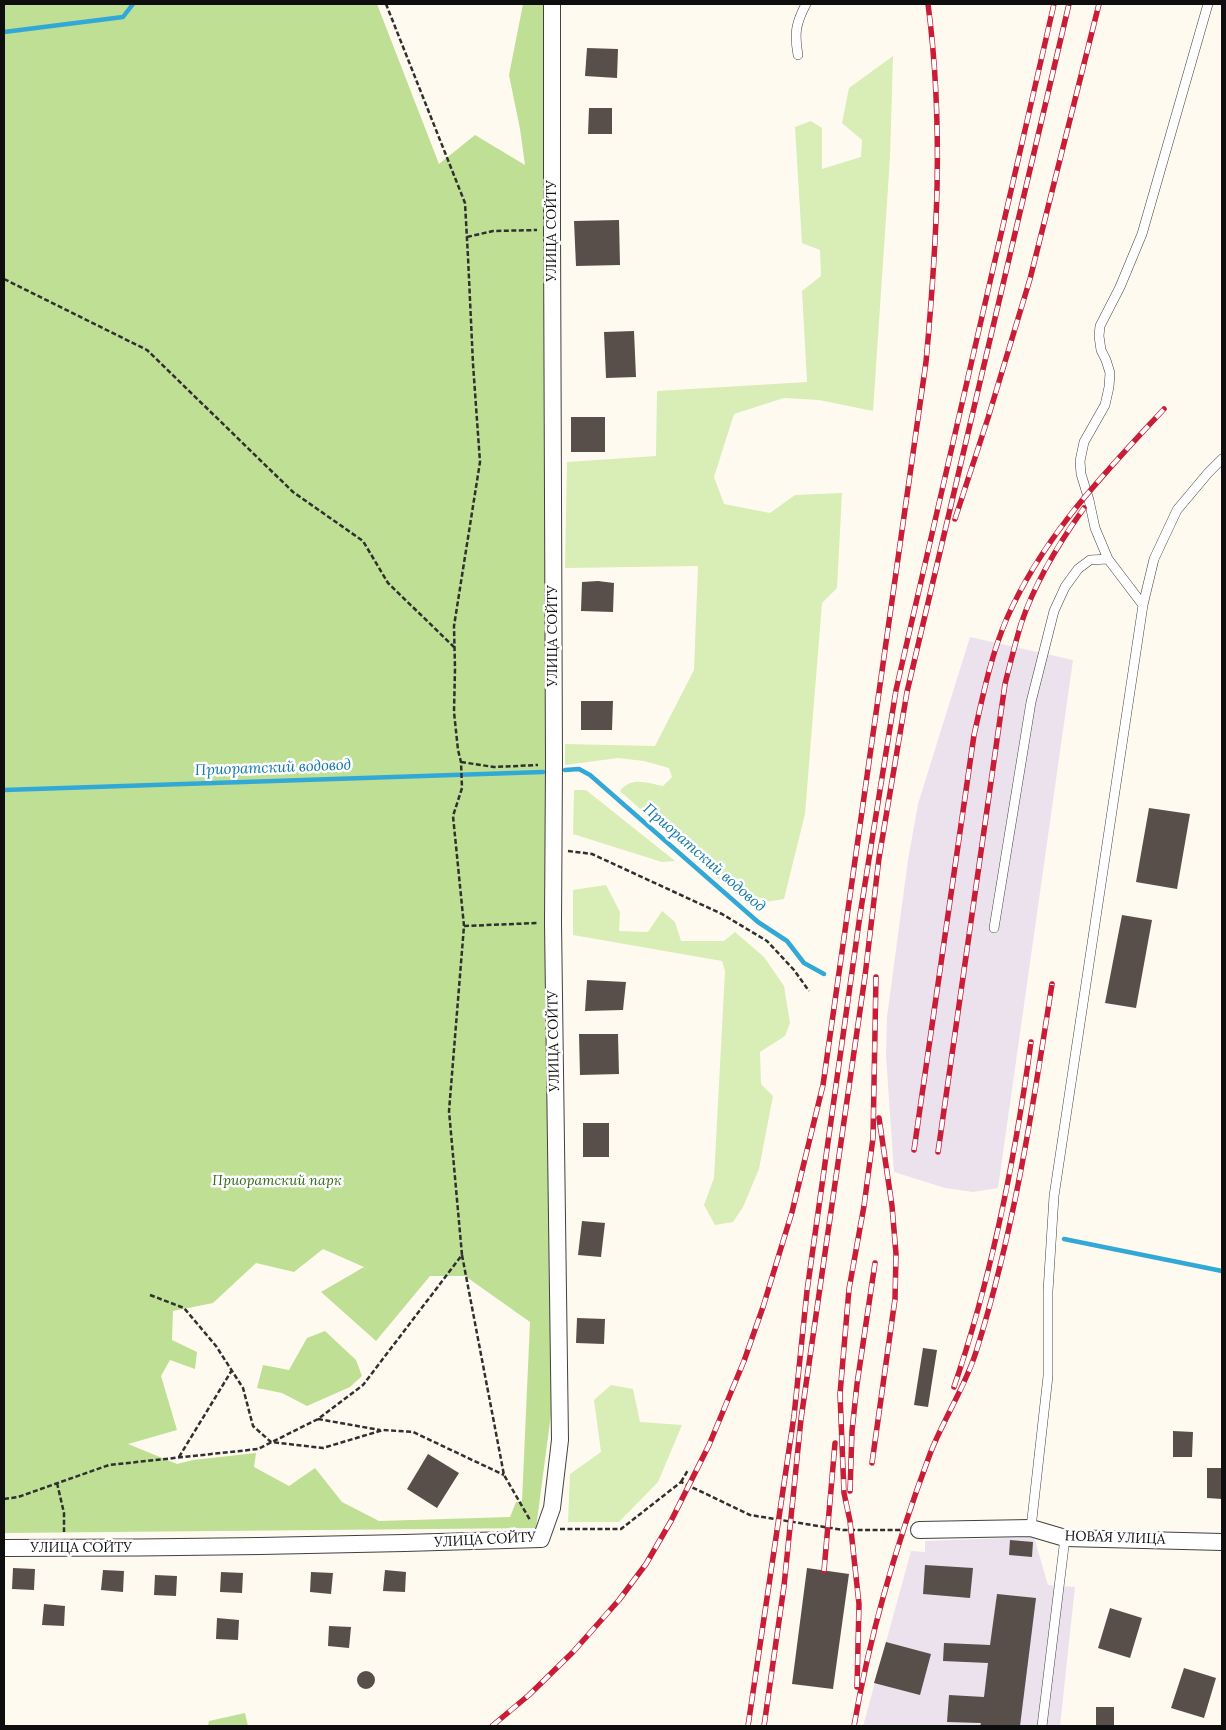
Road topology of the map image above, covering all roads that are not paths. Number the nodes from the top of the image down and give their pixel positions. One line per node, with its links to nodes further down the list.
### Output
1 (552, 4): 13 (street, УЛИЦА СОЙТУ)
2 (806, 4): 4 (lane)
3 (1208, 4): 6 (lane)
4 (798, 55)
5 (1222, 459): 7 (lane)
6 (1108, 559): 7 (lane); 8 (lane)
7 (1143, 605): 9 (lane)
8 (994, 928)
9 (1031, 1528): 10 (street, НОВАЯ УЛИЦА); 11 (street, НОВАЯ УЛИЦА)
10 (919, 1530)
11 (1065, 1538): 12 (street, НОВАЯ УЛИЦА); 14 (lane)
12 (1222, 1542)
13 (4, 1548)
14 (1042, 1726)

